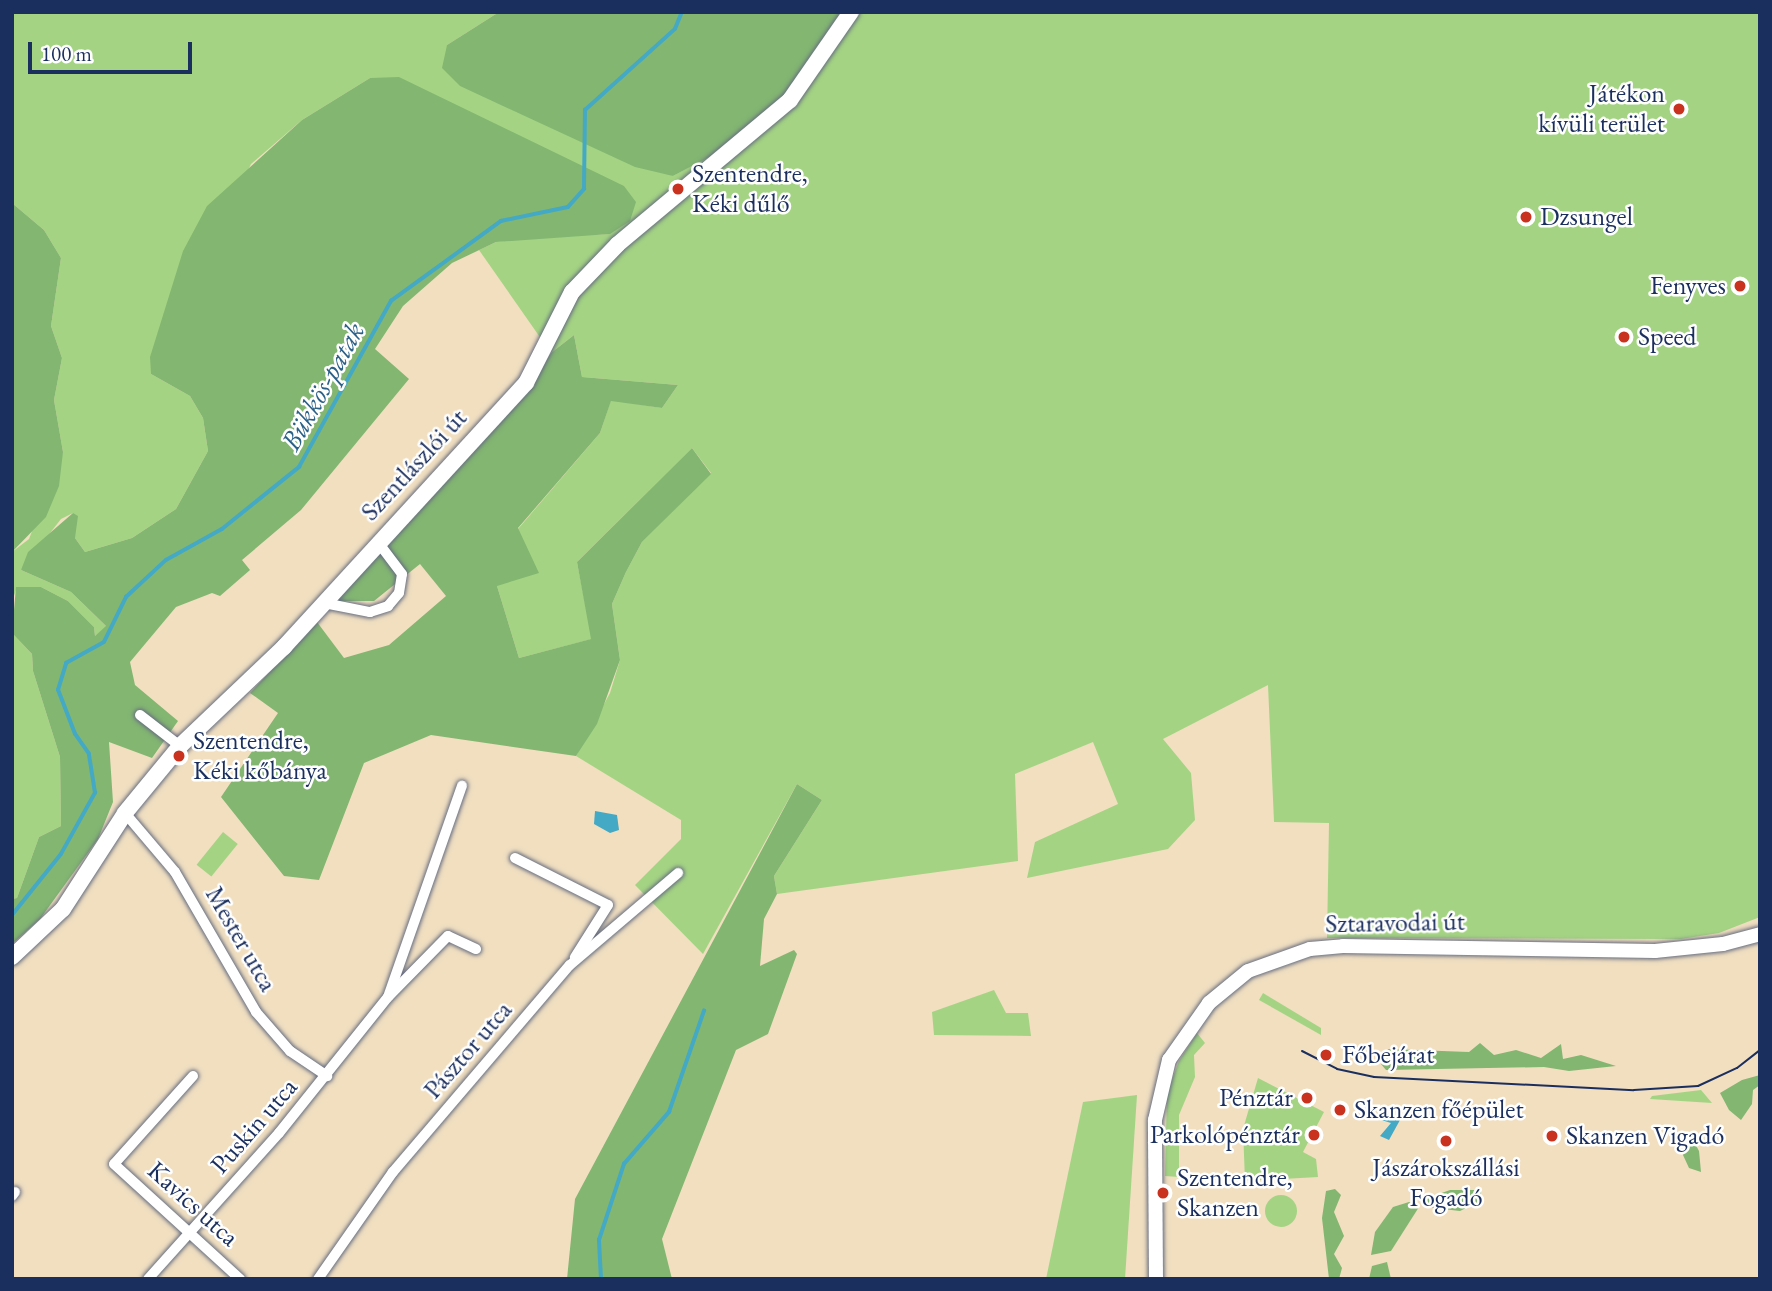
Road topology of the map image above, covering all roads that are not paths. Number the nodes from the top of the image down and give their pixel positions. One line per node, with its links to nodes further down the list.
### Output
1 (851, 12): 2 (main road, Szentlászlói út)
2 (377, 541): 3 (main road, Szentlászlói út); 3 (street)
3 (324, 603): 5 (main road, Szentlászlói út)
4 (140, 715): 5 (street)
5 (180, 746): 7 (main road, Szentlászlói út)
6 (462, 786): 14 (street, Puskin utca)
7 (125, 813): 12 (main road, Szentlászlói út); 16 (street, Mester utca)
8 (515, 858): 13 (street)
9 (678, 873): 13 (street, Pásztor utca)
10 (1760, 934): 21 (street, Sztaravodai út)
11 (476, 949): 14 (street, Puskin utca)
12 (12, 957)
13 (570, 965): 20 (street, Pásztor utca)
14 (388, 997): 16 (street, Puskin utca)
15 (193, 1076): 17 (street, Kavics utca)
16 (327, 1076): 17 (street, Puskin utca)
17 (190, 1233): 18 (street, Puskin utca); 19 (street, Kavics utca)
18 (148, 1279)
19 (240, 1279)
20 (318, 1279)
21 (1156, 1279)

